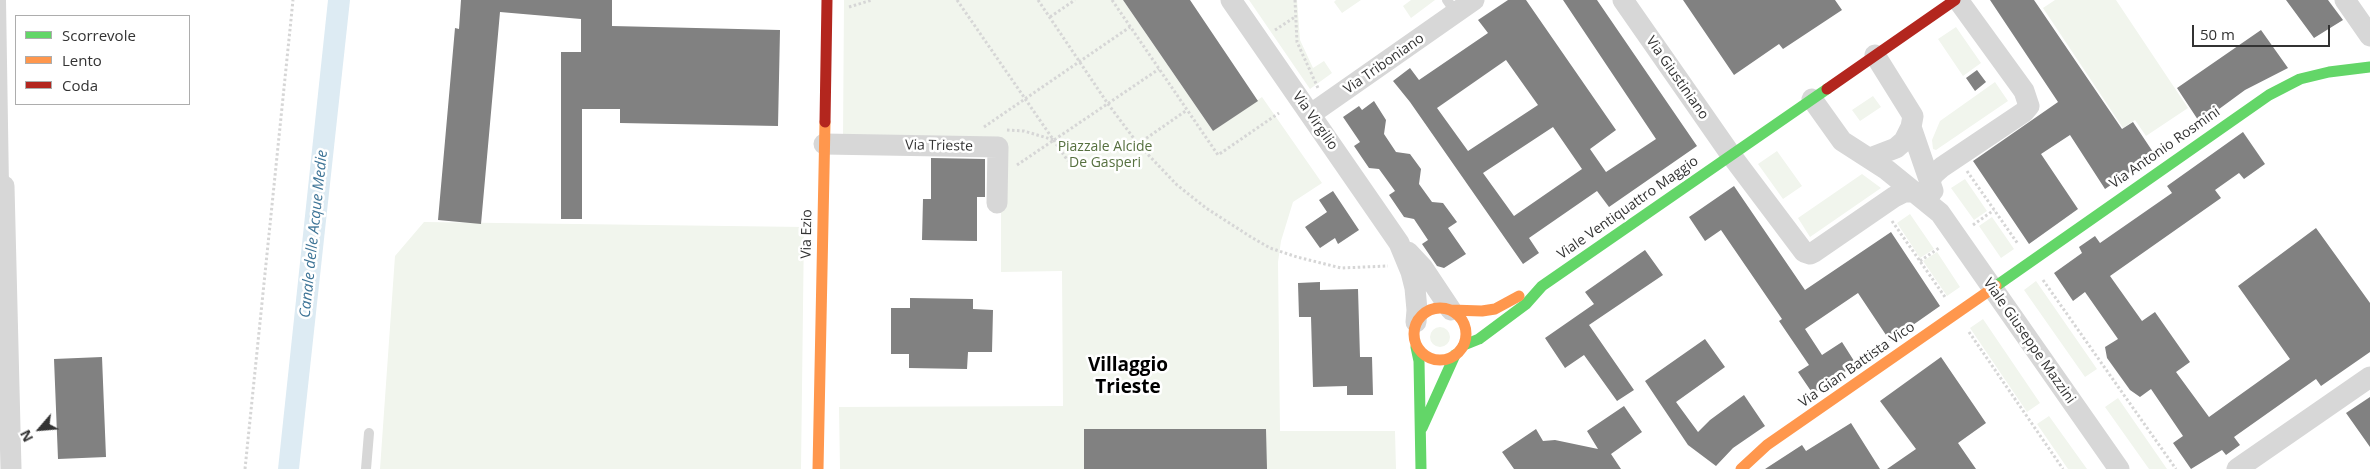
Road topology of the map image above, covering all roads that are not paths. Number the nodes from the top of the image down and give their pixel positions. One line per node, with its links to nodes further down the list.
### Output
1 (1, 0): 18 (lane)
2 (827, 0): 15 (street, Via Ezio)
3 (1231, 0): 13 (street, Via Virgilio)
4 (1474, 0): 8 (street, Via Triboniano)
5 (1623, 0): 16 (street, Via Giustiniano)
6 (1956, 0): 10 (street, Viale Ventiquattro Maggio); 19 (street)
7 (2345, 0): 9 (street)
8 (1452, 6): 13 (street, Via Triboniano)
9 (2370, 36)
10 (1875, 55): 12 (street, Viale Ventiquattro Maggio); 14 (street)
11 (2370, 67): 23 (street, Via Antonio Rosmini)
12 (1812, 99): 16 (street, Viale Ventiquattro Maggio); 17 (street, Viale Giuseppe Mazzini)
13 (1311, 114): 21 (street, Via Virgilio)
14 (1911, 127): 17 (street); 19 (street)
15 (824, 144): 20 (street, Via Trieste); 34 (street, Via Ezio)
16 (1731, 155): 19 (street, Via Giustiniano); 22 (street, Viale Ventiquattro Maggio)
17 (1870, 158): 19 (street, Viale Giuseppe Mazzini)
18 (2, 186): 32 (street)
19 (1922, 187): 23 (street, Viale Giuseppe Mazzini)
20 (997, 203)
21 (1399, 243): 24 (street); 25 (street)
22 (1542, 286): 24 (street); 26 (street)
23 (1993, 289): 36 (street, Via Gian Battista Vico); 37 (street, Viale Giuseppe Mazzini)
24 (1451, 310): 25 (street); 26 (street)
25 (1416, 322): 27 (street)
26 (1464, 345): 28 (street)
27 (1416, 347): 28 (street); 30 (street)
28 (1455, 355): 30 (street)
29 (2370, 377): 38 (street)
30 (1421, 432): 35 (street)
31 (369, 433): 33 (lane)
32 (11, 469)
33 (366, 469)
34 (818, 469)
35 (1421, 469)
36 (1741, 469)
37 (2119, 469)
38 (2237, 469)

